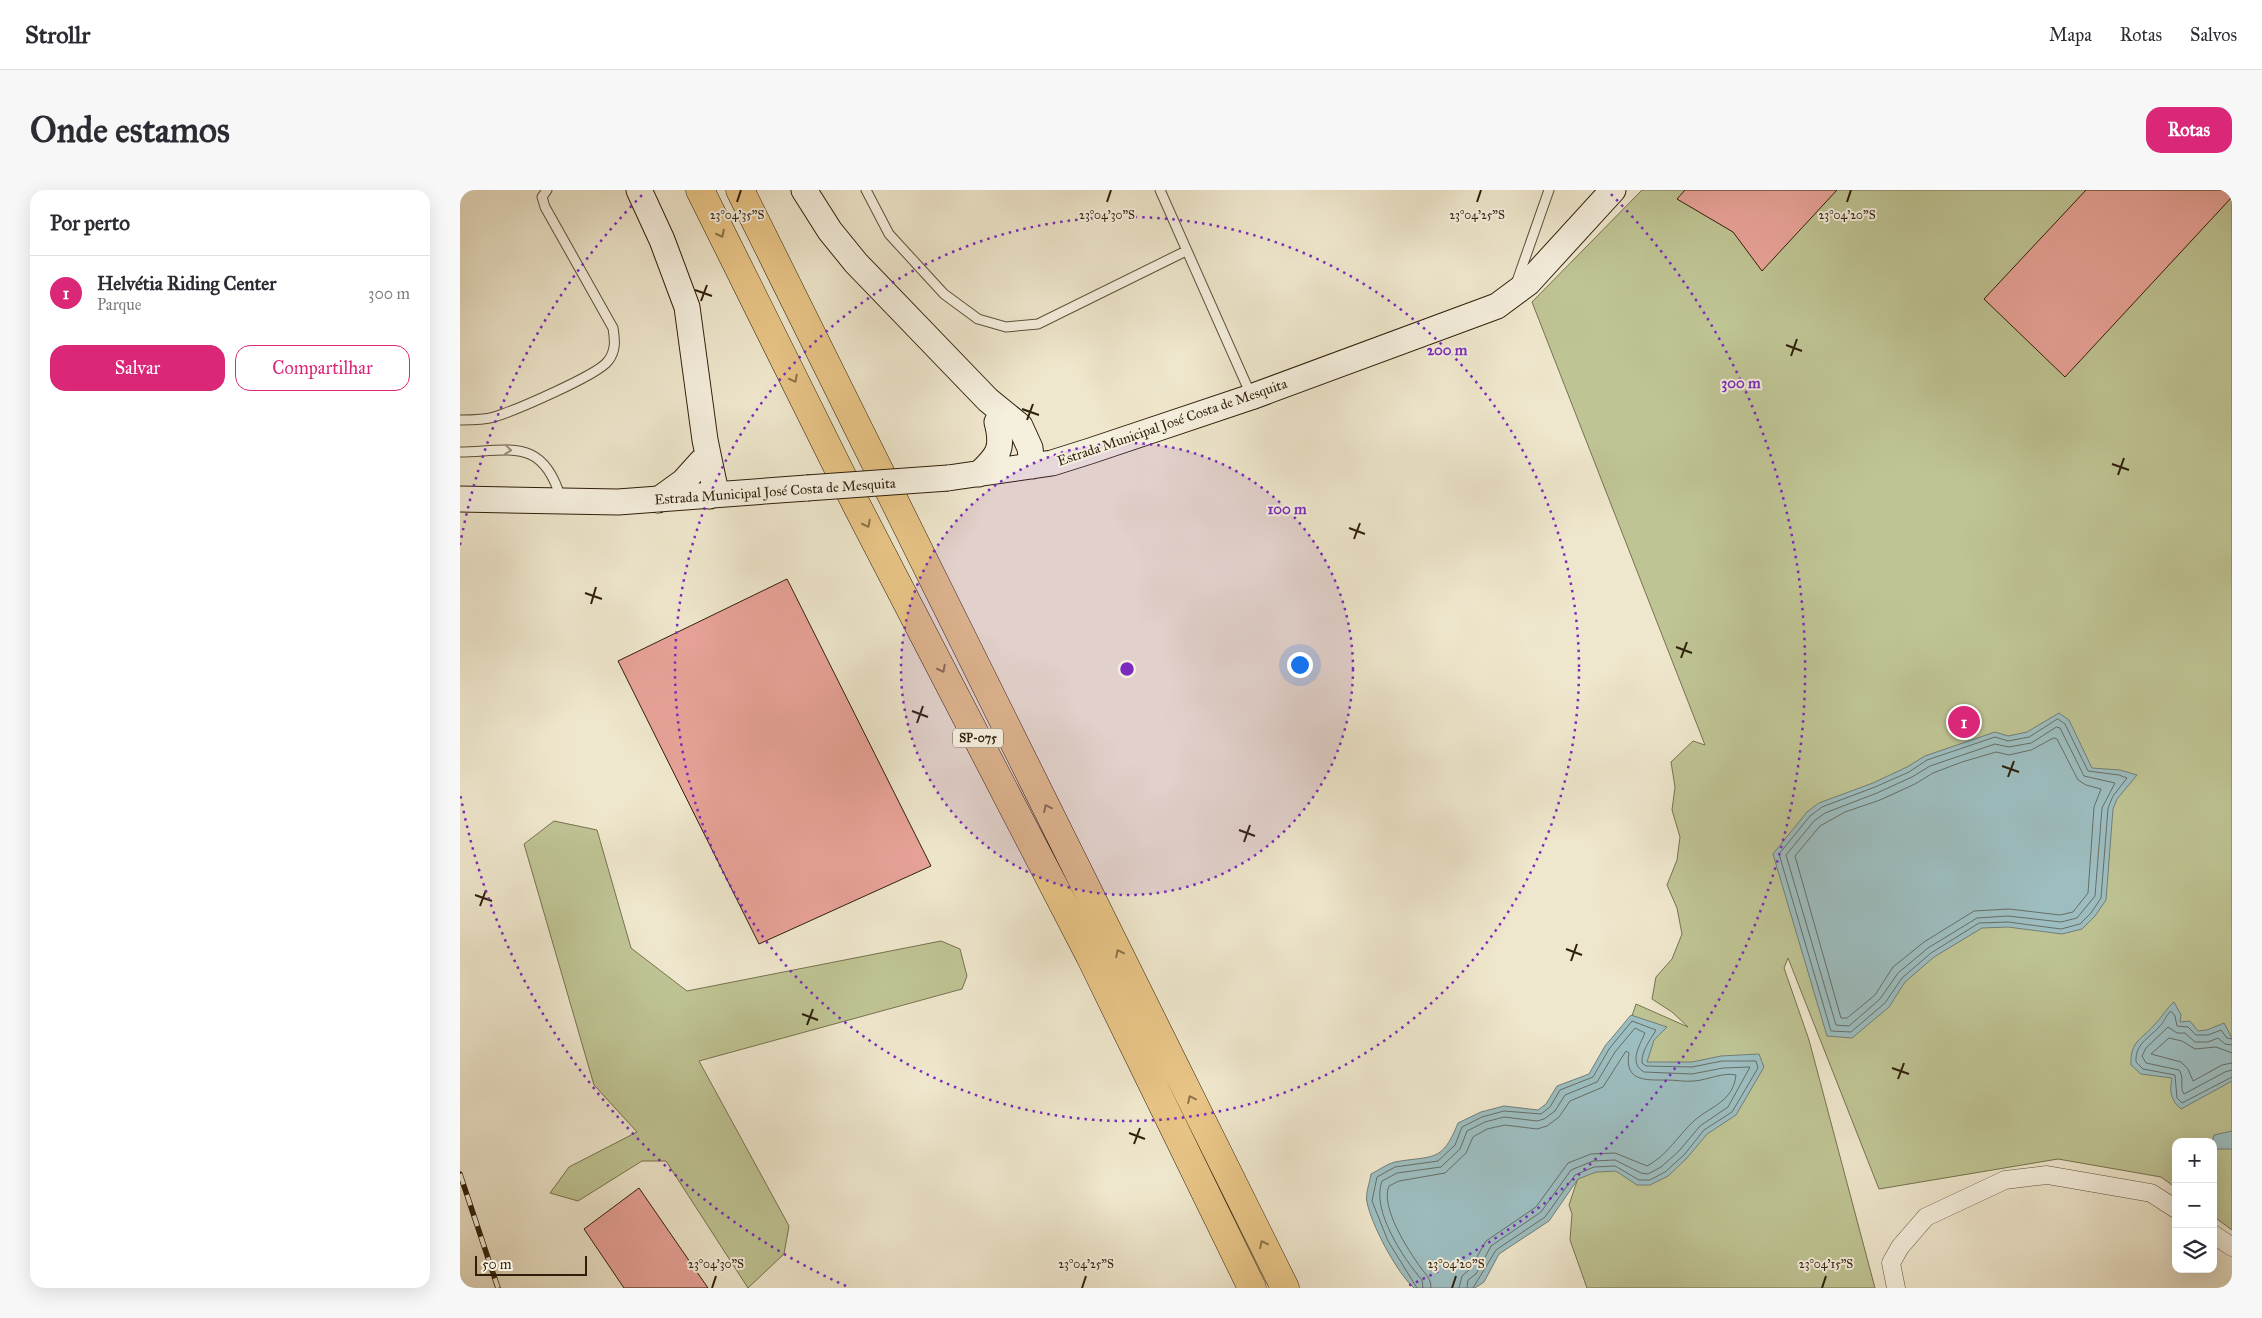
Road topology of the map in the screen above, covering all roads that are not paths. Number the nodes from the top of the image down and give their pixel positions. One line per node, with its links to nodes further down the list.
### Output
1 (547, 190): 14 (lane)
2 (638, 190): 17 (main road)
3 (700, 190): 28 (highway, SP-075, one-way to 28)
4 (740, 190): 29 (highway, SP-075, one-way to 4)
5 (804, 190): 13 (main road)
6 (866, 190): 10 (lane)
7 (1160, 190): 10 (lane)
8 (1549, 190): 11 (lane)
9 (1613, 190): 11 (main road, Estrada Municipal José Costa de Mesquita)
10 (1186, 251): 12 (lane)
11 (1512, 296): 12 (main road, Estrada Municipal José Costa de Mesquita)
12 (1251, 396): 16 (main road, Estrada Municipal José Costa de Mesquita)
13 (1002, 416): 16 (main road); 18 (main road); 19 (main road)
14 (460, 420)
15 (460, 452): 24 (lane, one-way to 24)
16 (1090, 452): 18 (main road, Estrada Municipal José Costa de Mesquita)
17 (705, 454): 20 (main road); 21 (main road); 23 (main road)
18 (1032, 466): 19 (main road, Estrada Municipal José Costa de Mesquita)
19 (979, 474): 20 (main road, Estrada Municipal José Costa de Mesquita, bridge)
20 (756, 493): 21 (main road, Estrada Municipal José Costa de Mesquita)
21 (710, 496): 23 (main road, Estrada Municipal José Costa de Mesquita)
22 (460, 499): 24 (main road, Estrada Municipal José Costa de Mesquita)
23 (658, 500): 24 (main road, Estrada Municipal José Costa de Mesquita)
24 (561, 501)
25 (2172, 1207): 30 (street)
26 (2217, 1237): 27 (street)
27 (2232, 1247)
28 (1252, 1288)
29 (1285, 1288)
30 (1896, 1288)

